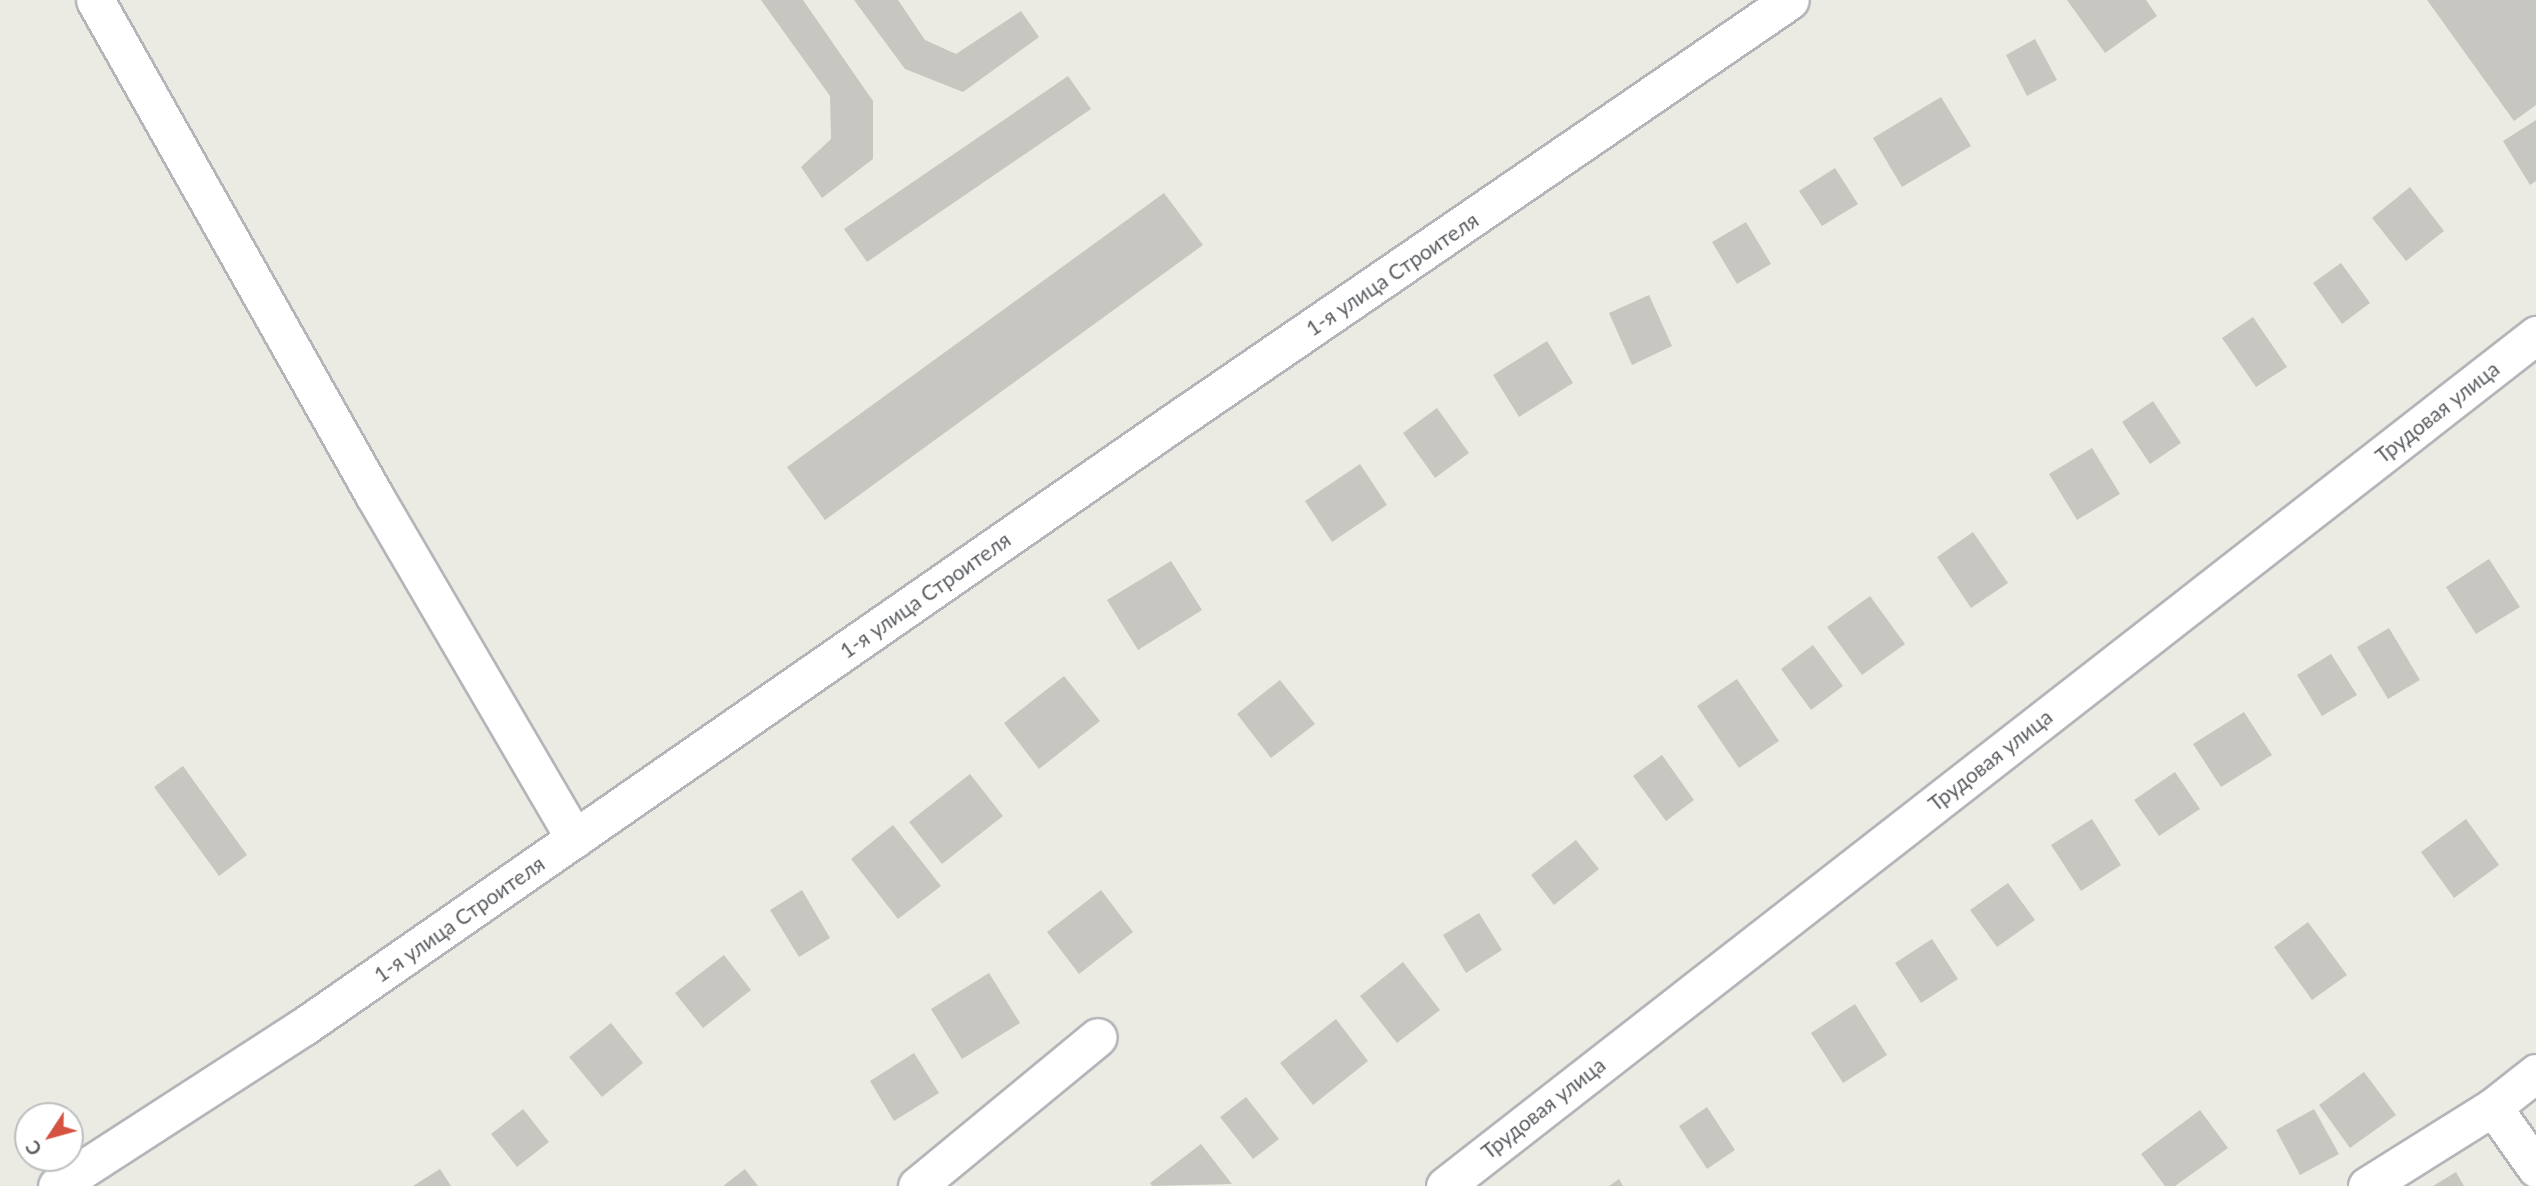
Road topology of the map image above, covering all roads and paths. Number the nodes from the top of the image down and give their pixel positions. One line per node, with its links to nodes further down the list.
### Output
1 (95, 0): 4 (street)
2 (1790, 0): 4 (street, 1-я улица Строителя)
3 (2536, 335): 11 (street, Трудовая улица)
4 (575, 839): 9 (street, 1-я улица Строителя)
5 (1098, 1037): 10 (street)
6 (2536, 1073): 7 (street)
7 (2493, 1107): 8 (street); 12 (street)
8 (2536, 1168)
9 (57, 1186)
10 (917, 1186)
11 (1445, 1186)
12 (2367, 1186)

